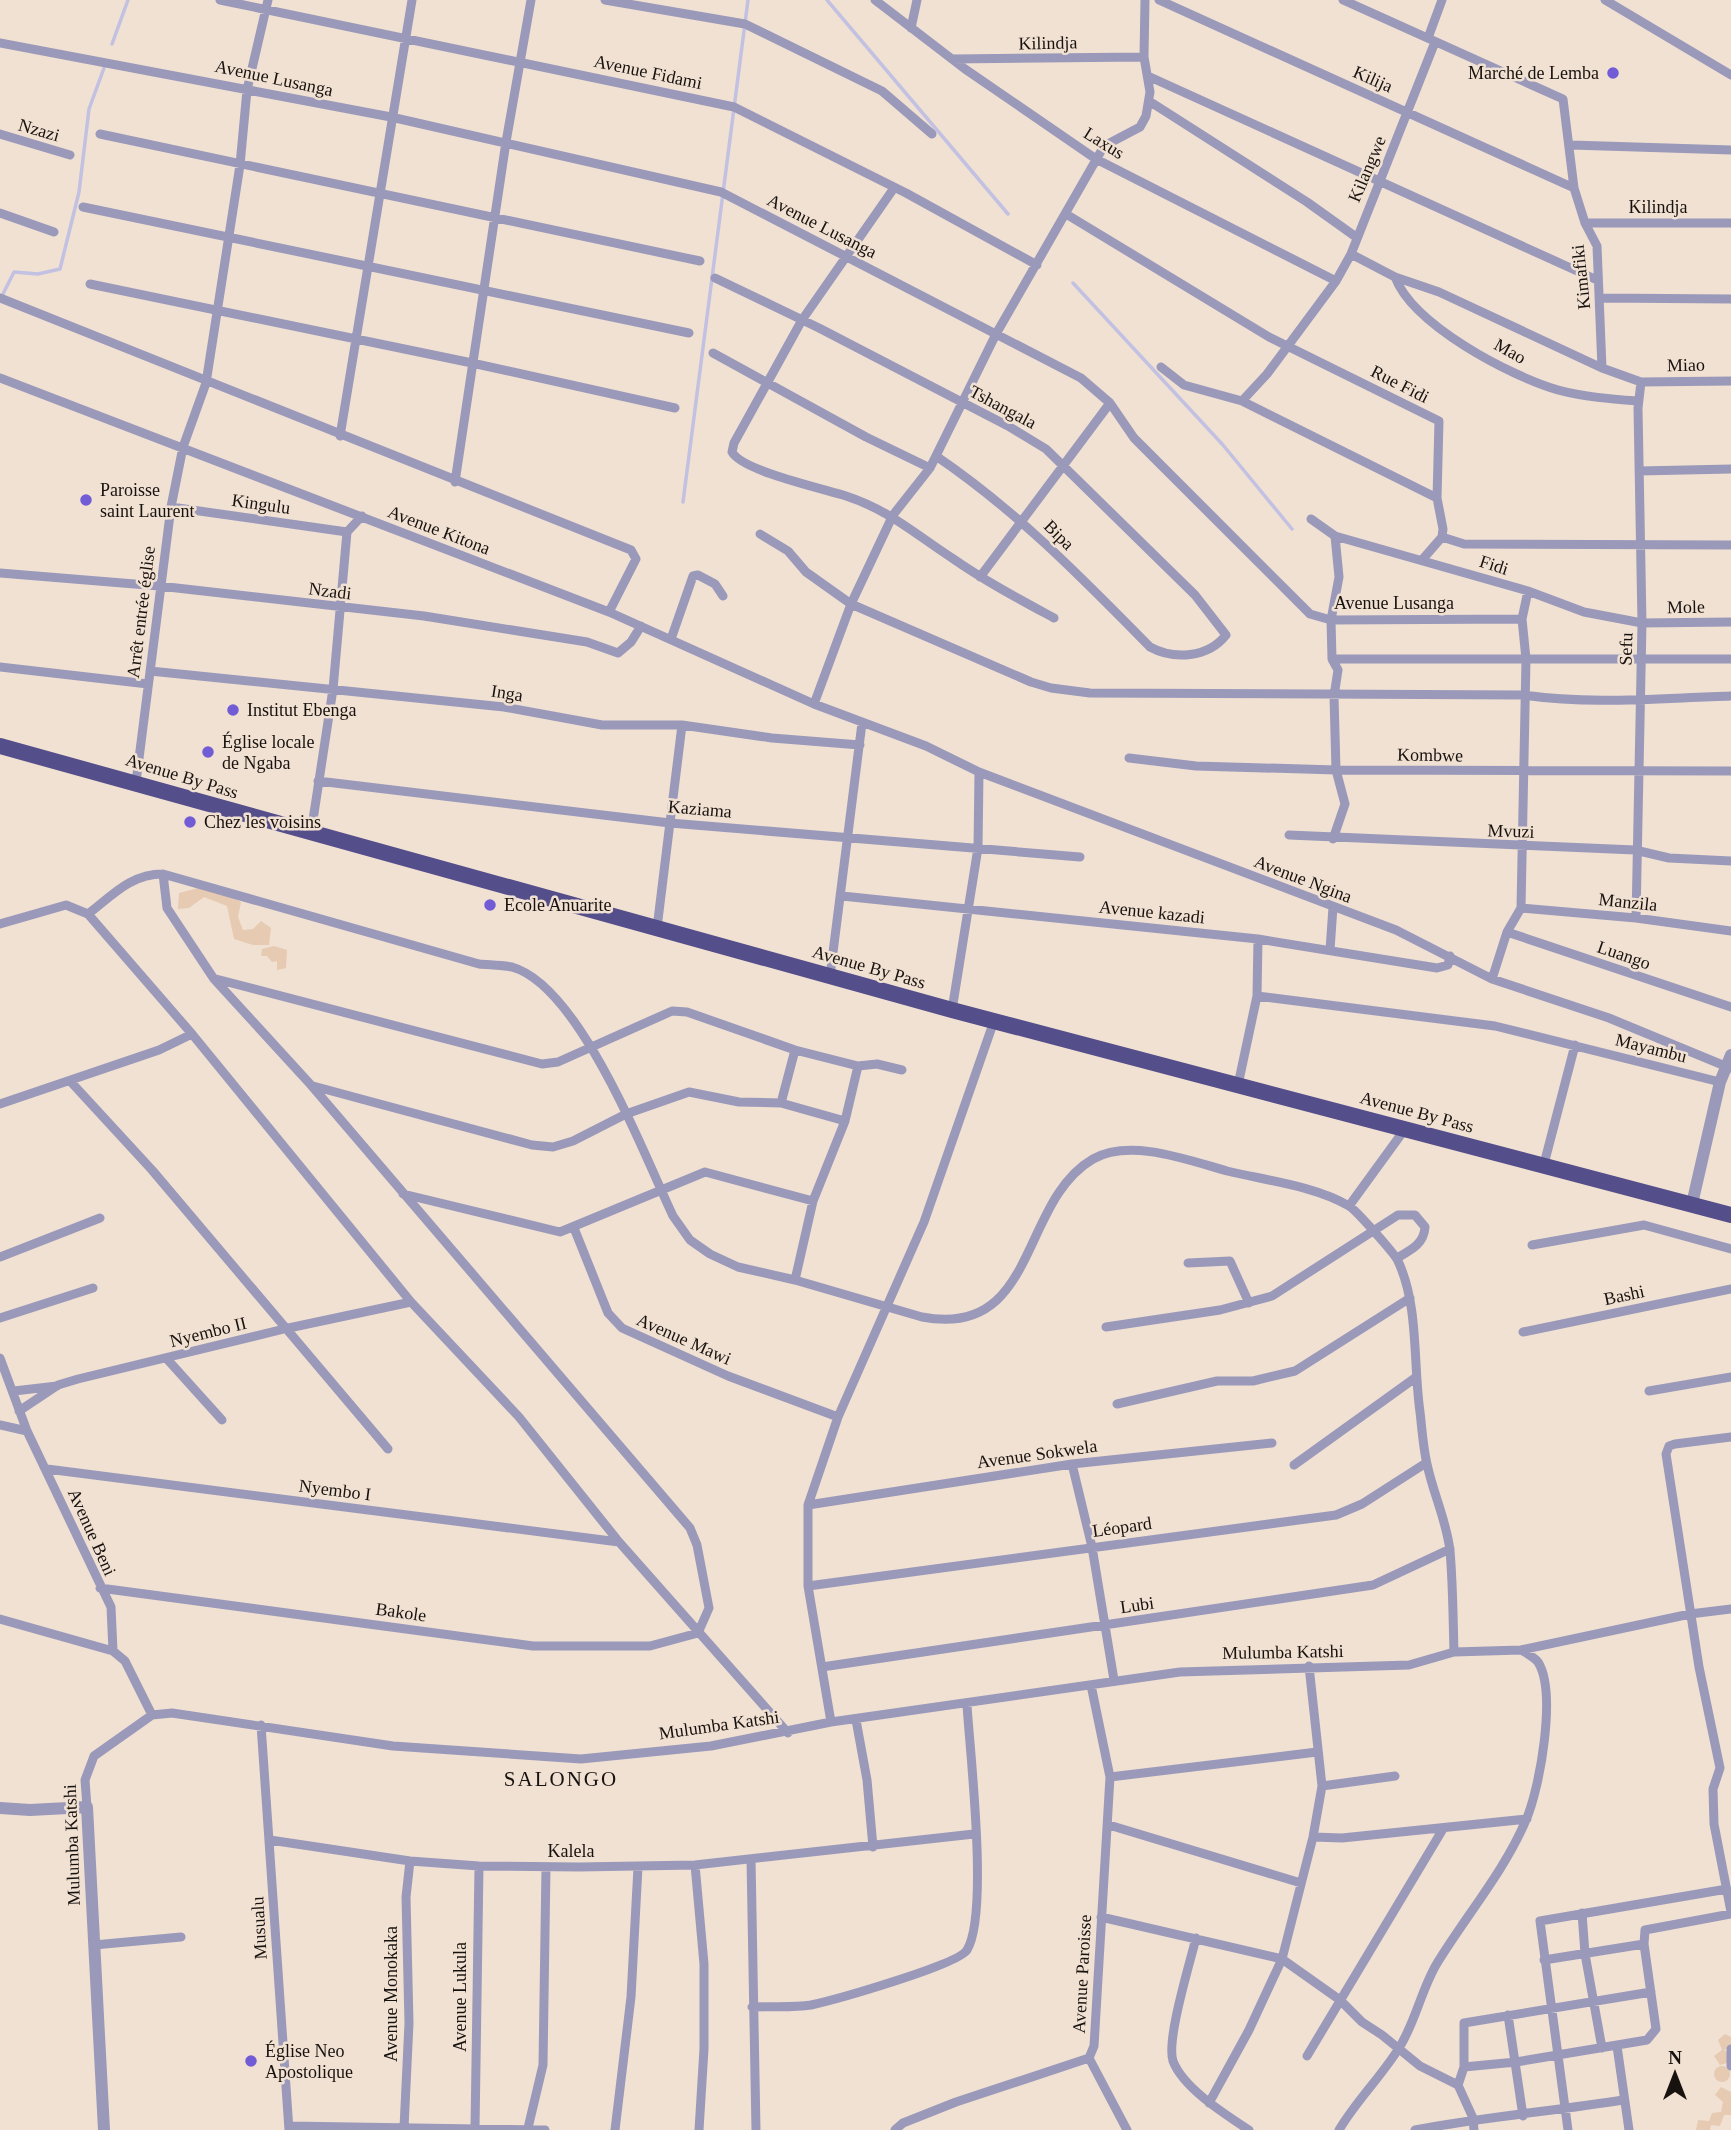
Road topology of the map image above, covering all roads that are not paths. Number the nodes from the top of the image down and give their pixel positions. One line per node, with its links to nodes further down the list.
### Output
1 (220, 0): 12 (street, Avenue Fidami)
2 (412, 0): 14 (street)
3 (531, 0): 19 (street)
4 (606, 0): 28 (street)
5 (875, 0): 13 (street, Laxus)
6 (917, 0): 13 (street)
7 (1145, 0): 17 (street)
8 (1159, 0): 24 (street, Kilija)
9 (1343, 0): 15 (street)
10 (1442, 0): 15 (street, Kilangwe)
11 (1605, 0): 20 (street)
12 (267, 4): 14 (street, Avenue Fidami); 22 (street, Arrêt entrée église)
13 (911, 29): 18 (street, Laxus)
14 (407, 38): 19 (street, Avenue Fidami); 25 (street)
15 (1431, 40): 24 (street, Kilangwe); 30 (street, Kimafiki)
16 (0, 43): 22 (street, Avenue Lusanga)
17 (1144, 57): 18 (street, Kilindja); 21 (street)
18 (953, 59): 33 (street, Laxus)
19 (520, 61): 29 (street); 36 (street, Avenue Fidami)
20 (1731, 75)
21 (1150, 77): 23 (street); 35 (street)
22 (247, 90): 25 (street, Avenue Lusanga); 34 (street, Arrêt entrée église)
23 (1149, 101): 33 (street); 46 (street)
24 (1409, 113): 35 (street, Kilangwe); 37 (street, Kilija)
25 (391, 117): 29 (street, Avenue Lusanga); 38 (street)
26 (0, 134): 32 (street, Nzazi)
27 (100, 134): 34 (street)
28 (932, 134)
29 (506, 142): 42 (street); 49 (street, Avenue Lusanga)
30 (1571, 145): 31 (street); 37 (street, Kimafiki)
31 (1731, 150)
32 (70, 155)
33 (1096, 159): 41 (street); 56 (street, Laxus)
34 (240, 165): 38 (street); 47 (street, Arrêt entrée église)
35 (1378, 183): 46 (street, Kilangwe); 55 (street)
36 (894, 188): 49 (street); 51 (street, Avenue Fidami)
37 (1574, 188): 43 (street, Kimafiki)
38 (381, 194): 42 (street); 52 (street)
39 (83, 207): 47 (street)
40 (0, 213): 45 (street)
41 (1066, 214): 51 (street); 67 (street, Rue Fidi)
42 (496, 218): 50 (street); 58 (street)
43 (1585, 223): 44 (street, Kilindja); 55 (street, Kimafiki)
44 (1731, 223)
45 (54, 232)
46 (1356, 237): 48 (street, Kilangwe)
47 (228, 239): 52 (street); 62 (street, Arrêt entrée église)
48 (1351, 254): 53 (street, Mao); 56 (street, Kilangwe)
49 (845, 256): 63 (street); 65 (street, Avenue Lusanga)
50 (700, 261)
51 (1037, 265): 65 (street)
52 (370, 266): 58 (street); 66 (street)
53 (1395, 277): 71 (street, Mao); 78 (street, Mao)
54 (715, 278): 63 (street, Tshangala)
55 (1597, 279): 60 (street, Kimafiki)
56 (1336, 281): 67 (street, Kilangwe)
57 (89, 284): 62 (street)
58 (484, 289): 64 (street); 69 (street)
59 (0, 298): 75 (street)
60 (1600, 299): 61 (street); 71 (street, Kimafiki)
61 (1731, 299)
62 (219, 312): 66 (street); 75 (street, Arrêt entrée église)
63 (803, 320): 76 (street); 80 (street, Tshangala)
64 (689, 333)
65 (996, 334): 79 (street, Avenue Lusanga); 80 (street)
66 (356, 340): 69 (street); 82 (street)
67 (1285, 345): 77 (street, Kilangwe); 90 (street, Rue Fidi)
68 (713, 353): 76 (street)
69 (472, 363): 81 (street); 89 (street)
70 (1161, 367): 77 (street)
71 (1602, 368): 74 (street, Mao)
72 (0, 378): 83 (street, Avenue Kitona)
73 (1731, 381): 74 (street, Miao)
74 (1641, 382): 78 (street, Sefu)
75 (206, 383): 82 (street); 83 (street, Arrêt entrée église)
76 (768, 383): 86 (street); 92 (street)
77 (1242, 401): 90 (street)
78 (1638, 401): 88 (street, Sefu)
79 (1110, 403): 85 (street); 113 (street, Avenue Lusanga)
80 (963, 404): 84 (street); 85 (street, Tshangala)
81 (675, 408)
82 (340, 436): 89 (street)
83 (183, 447): 91 (street, Arrêt entrée église); 93 (street, Avenue Kitona)
84 (936, 456): 86 (street); 95 (street, Bipa)
85 (1063, 466): 95 (street); 118 (street, Tshangala)
86 (930, 468): 92 (street)
87 (1731, 469): 88 (street)
88 (1639, 471): 100 (street, Sefu)
89 (455, 482): 110 (street)
90 (1437, 498): 99 (street, Rue Fidi)
91 (171, 507): 96 (street, Kingulu); 105 (street, Arrêt entrée église)
92 (893, 515): 104 (street); 108 (street)
93 (362, 516): 96 (street); 110 (street, Avenue Kitona)
94 (1311, 519): 98 (street)
95 (1024, 522): 104 (street); 118 (street, Bipa)
96 (347, 532): 109 (street)
97 (760, 534): 108 (street)
98 (1335, 536): 102 (street, Fidi); 113 (street)
99 (1442, 537): 100 (street); 102 (street)
100 (1641, 545): 101 (street); 115 (street, Sefu)
101 (1731, 545)
102 (1422, 559): 106 (street, Fidi)
103 (0, 573): 105 (street, Nzadi)
104 (980, 577): 111 (street)
105 (159, 586): 109 (street, Nzadi); 124 (street, Arrêt entrée église)
106 (1528, 591): 112 (street); 115 (street, Fidi)
107 (723, 596): 117 (street)
108 (851, 604): 128 (street); 131 (street)
109 (341, 608): 116 (street, Nzadi); 126 (street)
110 (609, 612): 116 (street, Avenue Kitona)
111 (1054, 618)
112 (1522, 619): 113 (street, Avenue Lusanga); 120 (street)
113 (1331, 620): 119 (street)
114 (1731, 622): 115 (street, Mole)
115 (1642, 623): 121 (street, Sefu)
116 (641, 626): 117 (street, Avenue Kitona)
117 (671, 639): 131 (street, Avenue Kitona)
118 (1150, 648)
119 (1332, 659): 120 (street); 128 (street)
120 (1525, 659): 121 (street); 127 (street)
121 (1641, 659): 122 (street); 130 (street, Sefu)
122 (1731, 659)
123 (0, 667): 125 (street)
124 (150, 671): 125 (street, Arrêt entrée église); 126 (street, Inga)
125 (148, 684): 143 (street, Arrêt entrée église)
126 (332, 689): 133 (street, Inga); 142 (street)
127 (1522, 695): 128 (street); 130 (street); 141 (street)
128 (1334, 696): 137 (street)
129 (1731, 696): 130 (street)
130 (1640, 701): 138 (street, Sefu)
131 (814, 704): 132 (street, Avenue Kitona)
132 (862, 723): 134 (street); 140 (street, Avenue Ngina)
133 (682, 725): 134 (street, Inga); 144 (street)
134 (860, 745): 147 (street)
135 (0, 746): 143 (highway, Avenue By Pass)
136 (1129, 758): 137 (street, Kombwe)
137 (1336, 770): 141 (street, Kombwe); 148 (street)
138 (1641, 771): 139 (street, Kombwe); 141 (street, Kombwe); 151 (street, Sefu)
139 (1731, 771)
140 (979, 772): 150 (street); 156 (street, Avenue Ngina)
141 (1523, 772): 149 (street)
142 (318, 781): 144 (street, Kaziama); 145 (street)
143 (136, 782): 145 (highway, Avenue By Pass)
144 (670, 823): 147 (street, Kaziama); 162 (street)
145 (311, 832): 162 (highway, Avenue By Pass)
146 (1289, 835): 148 (street, Mvuzi)
147 (850, 838): 150 (street, Kaziama); 155 (street)
148 (1333, 839): 149 (street, Mvuzi)
149 (1523, 847): 151 (street, Mvuzi); 157 (street)
150 (978, 848): 152 (street, Kaziama); 158 (street)
151 (1635, 849): 153 (street, Mvuzi); 160 (street, Sefu)
152 (1080, 857)
153 (1731, 861)
154 (163, 874): 159 (street); 169 (street); 177 (street)
155 (842, 897): 158 (street, Avenue kazadi); 168 (street)
156 (1333, 907): 166 (street); 167 (street, Avenue Ngina)
157 (1521, 908): 160 (street, Manzila); 164 (street)
158 (970, 909): 165 (street, Avenue kazadi); 173 (street)
159 (88, 914): 161 (street); 175 (street)
160 (1636, 918): 163 (street, Manzila)
161 (0, 924)
162 (657, 928): 168 (highway, Avenue By Pass)
163 (1731, 931)
164 (1507, 932): 170 (street); 172 (street, Luango)
165 (1258, 939): 166 (street, Avenue kazadi); 171 (street)
166 (1330, 950): 167 (street, Avenue kazadi)
167 (1450, 956): 170 (street, Avenue Ngina)
168 (830, 975): 173 (highway, Avenue By Pass)
169 (214, 979): 177 (street); 184 (street)
170 (1492, 979): 179 (street, Avenue Ngina)
171 (1257, 996): 176 (street, Mayambu); 185 (street)
172 (1731, 1007)
173 (952, 1010): 174 (highway, Avenue By Pass)
174 (994, 1021): 185 (highway, Avenue By Pass); 212 (street)
175 (192, 1034): 182 (street); 210 (street)
176 (1575, 1045): 183 (street, Mayambu); 191 (street)
177 (591, 1046): 178 (street); 188 (street)
178 (794, 1050): 180 (street); 186 (street)
179 (1729, 1063): 183 (street)
180 (858, 1066): 181 (street); 189 (street)
181 (902, 1070)
182 (71, 1082): 187 (street); 215 (street)
183 (1720, 1082): 195 (street)
184 (311, 1085): 188 (street); 193 (street)
185 (1238, 1085): 190 (highway, Avenue By Pass)
186 (781, 1102): 188 (street); 189 (street)
187 (0, 1104)
188 (626, 1114): 192 (street)
189 (845, 1121): 194 (street)
190 (1405, 1129): 191 (highway, Avenue By Pass); 196 (street)
191 (1544, 1164): 195 (highway, Avenue By Pass)
192 (661, 1190): 194 (street); 199 (street); 206 (street)
193 (401, 1193): 199 (street); 247 (street)
194 (813, 1201): 206 (street)
195 (1692, 1204): 197 (highway, Avenue By Pass)
196 (1349, 1206): 200 (street); 212 (street)
197 (1731, 1215)
198 (100, 1218): 203 (street)
199 (574, 1228): 226 (street, Avenue Mawi)
200 (1371, 1231): 204 (street); 204 (street); 211 (street)
201 (1532, 1245): 202 (street)
202 (1731, 1249)
203 (0, 1256)
204 (1397, 1258): 209 (street)
205 (1188, 1262): 211 (street)
206 (795, 1280): 212 (street)
207 (93, 1288): 213 (street)
208 (1731, 1289): 216 (street, Bashi)
209 (1410, 1298): 220 (street); 224 (street)
210 (411, 1302): 215 (street, Nyembo II); 238 (street)
211 (1249, 1303): 214 (street)
212 (885, 1308): 226 (street)
213 (0, 1318)
214 (1106, 1327)
215 (284, 1329): 218 (street, Nyembo II); 232 (street)
216 (1523, 1332)
217 (0, 1358): 222 (street, Avenue Beni)
218 (167, 1359): 221 (street, Nyembo II); 227 (street)
219 (1731, 1377): 223 (street)
220 (1415, 1378): 234 (street); 235 (street)
221 (58, 1385): 222 (street); 225 (street, Nyembo II)
222 (13, 1391): 225 (street, Avenue Beni)
223 (1649, 1391)
224 (1118, 1404)
225 (19, 1411): 229 (street, Avenue Beni)
226 (838, 1416): 237 (street)
227 (222, 1419)
228 (0, 1425): 229 (street)
229 (27, 1432): 236 (street, Avenue Beni)
230 (1731, 1437): 244 (street)
231 (1272, 1443): 233 (street, Avenue Sokwela)
232 (388, 1449)
233 (1072, 1464): 237 (street, Avenue Sokwela); 239 (street)
234 (1426, 1464): 239 (street, Léopard); 240 (street)
235 (1294, 1465)
236 (47, 1469): 238 (street, Nyembo I); 242 (street, Avenue Beni)
237 (808, 1505): 241 (street)
238 (619, 1542): 247 (street)
239 (1092, 1547): 241 (street, Léopard); 246 (street)
240 (1450, 1549): 246 (street, Lubi); 250 (street)
241 (808, 1587): 252 (street)
242 (100, 1588): 247 (street, Bakole); 249 (street, Avenue Beni)
243 (1731, 1609): 244 (street, Mulumba Katshi)
244 (1690, 1614): 248 (street, Mulumba Katshi); 263 (street)
245 (0, 1619): 249 (street)
246 (1107, 1625): 252 (street, Lubi); 253 (street)
247 (698, 1633): 260 (street)
248 (1521, 1650): 250 (street, Mulumba Katshi); 269 (street)
249 (113, 1651): 256 (street)
250 (1454, 1652): 251 (street, Mulumba Katshi)
251 (1309, 1666): 253 (street, Mulumba Katshi); 261 (street)
252 (822, 1667): 258 (street)
253 (1115, 1680): 254 (street, Mulumba Katshi)
254 (1091, 1685): 255 (street, Mulumba Katshi); 265 (street, Avenue Paroisse)
255 (967, 1705): 257 (street, Mulumba Katshi); 272 (street)
256 (152, 1715): 259 (street, Mulumba Katshi); 267 (street, Mulumba Katshi)
257 (856, 1720): 258 (street, Mulumba Katshi); 275 (street)
258 (831, 1722): 260 (street, Mulumba Katshi)
259 (261, 1725): 260 (street, Mulumba Katshi); 274 (street, Musualu)
260 (788, 1733)
261 (1317, 1752): 265 (street); 266 (street)
262 (1731, 1763): 263 (street)
263 (1720, 1768): 283 (street)
264 (1395, 1776): 266 (street)
265 (1110, 1777): 270 (street, Avenue Paroisse)
266 (1322, 1786): 273 (street)
267 (87, 1807): 268 (street); 290 (street, Mulumba Katshi)
268 (0, 1808)
269 (1527, 1819): 271 (street); 301 (street)
270 (1109, 1825): 282 (street); 286 (street, Avenue Paroisse)
271 (1443, 1829): 273 (street); 295 (street)
272 (974, 1834): 275 (street, Kalela); 297 (street)
273 (1313, 1837): 282 (street)
274 (270, 1840): 277 (street, Kalela); 316 (street, Musualu)
275 (873, 1847): 276 (street, Kalela)
276 (751, 1860): 278 (street, Kalela); 297 (street)
277 (410, 1861): 279 (street, Kalela); 317 (street, Avenue Monokaka)
278 (695, 1865): 281 (street, Kalela); 324 (street)
279 (479, 1866): 280 (street, Kalela); 319 (street, Avenue Lukula)
280 (546, 1867): 281 (street, Kalela); 320 (street)
281 (638, 1867): 323 (street)
282 (1301, 1883): 292 (street)
283 (1727, 1889): 284 (street); 285 (street)
284 (1582, 1913): 291 (street); 293 (street)
285 (1731, 1913): 289 (street)
286 (1101, 1917): 288 (street); 306 (street, Avenue Paroisse)
287 (181, 1937): 290 (street)
288 (1196, 1938): 292 (street); 312 (street)
289 (1644, 1944): 291 (street); 294 (street)
290 (94, 1945): 321 (street, Mulumba Katshi)
291 (1585, 1954): 293 (street); 296 (street)
292 (1282, 1959): 295 (street); 312 (street)
293 (1544, 1960): 298 (street)
294 (1651, 1992): 296 (street); 300 (street)
295 (1340, 2000): 301 (street); 305 (street)
296 (1593, 2000): 298 (street); 302 (street)
297 (752, 2007): 325 (street)
298 (1551, 2008): 299 (street); 304 (street)
299 (1508, 2015): 307 (street); 309 (street)
300 (1617, 2046): 302 (street); 311 (street)
301 (1399, 2048): 310 (street); 329 (street)
302 (1602, 2048): 304 (street)
303 (1731, 2049): 308 (street)
304 (1558, 2055): 307 (street); 313 (street)
305 (1307, 2056)
306 (1089, 2058): 326 (street, Avenue Paroisse); 327 (street)
307 (1516, 2062): 309 (street); 314 (street)
308 (1731, 2066)
309 (1464, 2067): 310 (street)
310 (1458, 2085): 315 (street)
311 (1623, 2100): 313 (street); 333 (street)
312 (1209, 2103): 328 (street)
313 (1563, 2110): 314 (street); 332 (street)
314 (1522, 2116): 315 (street)
315 (1474, 2118): 330 (street); 331 (street)
316 (289, 2128): 317 (street)
317 (404, 2129): 318 (street)
318 (432, 2129): 319 (street)
319 (475, 2129): 320 (street)
320 (528, 2129): 322 (street)
321 (104, 2130)
322 (545, 2130)
323 (615, 2130)
324 (699, 2130)
325 (756, 2130)
326 (895, 2130)
327 (1127, 2130)
328 (1249, 2130)
329 (1339, 2130)
330 (1415, 2130)
331 (1474, 2130)
332 (1569, 2130)
333 (1629, 2130)

